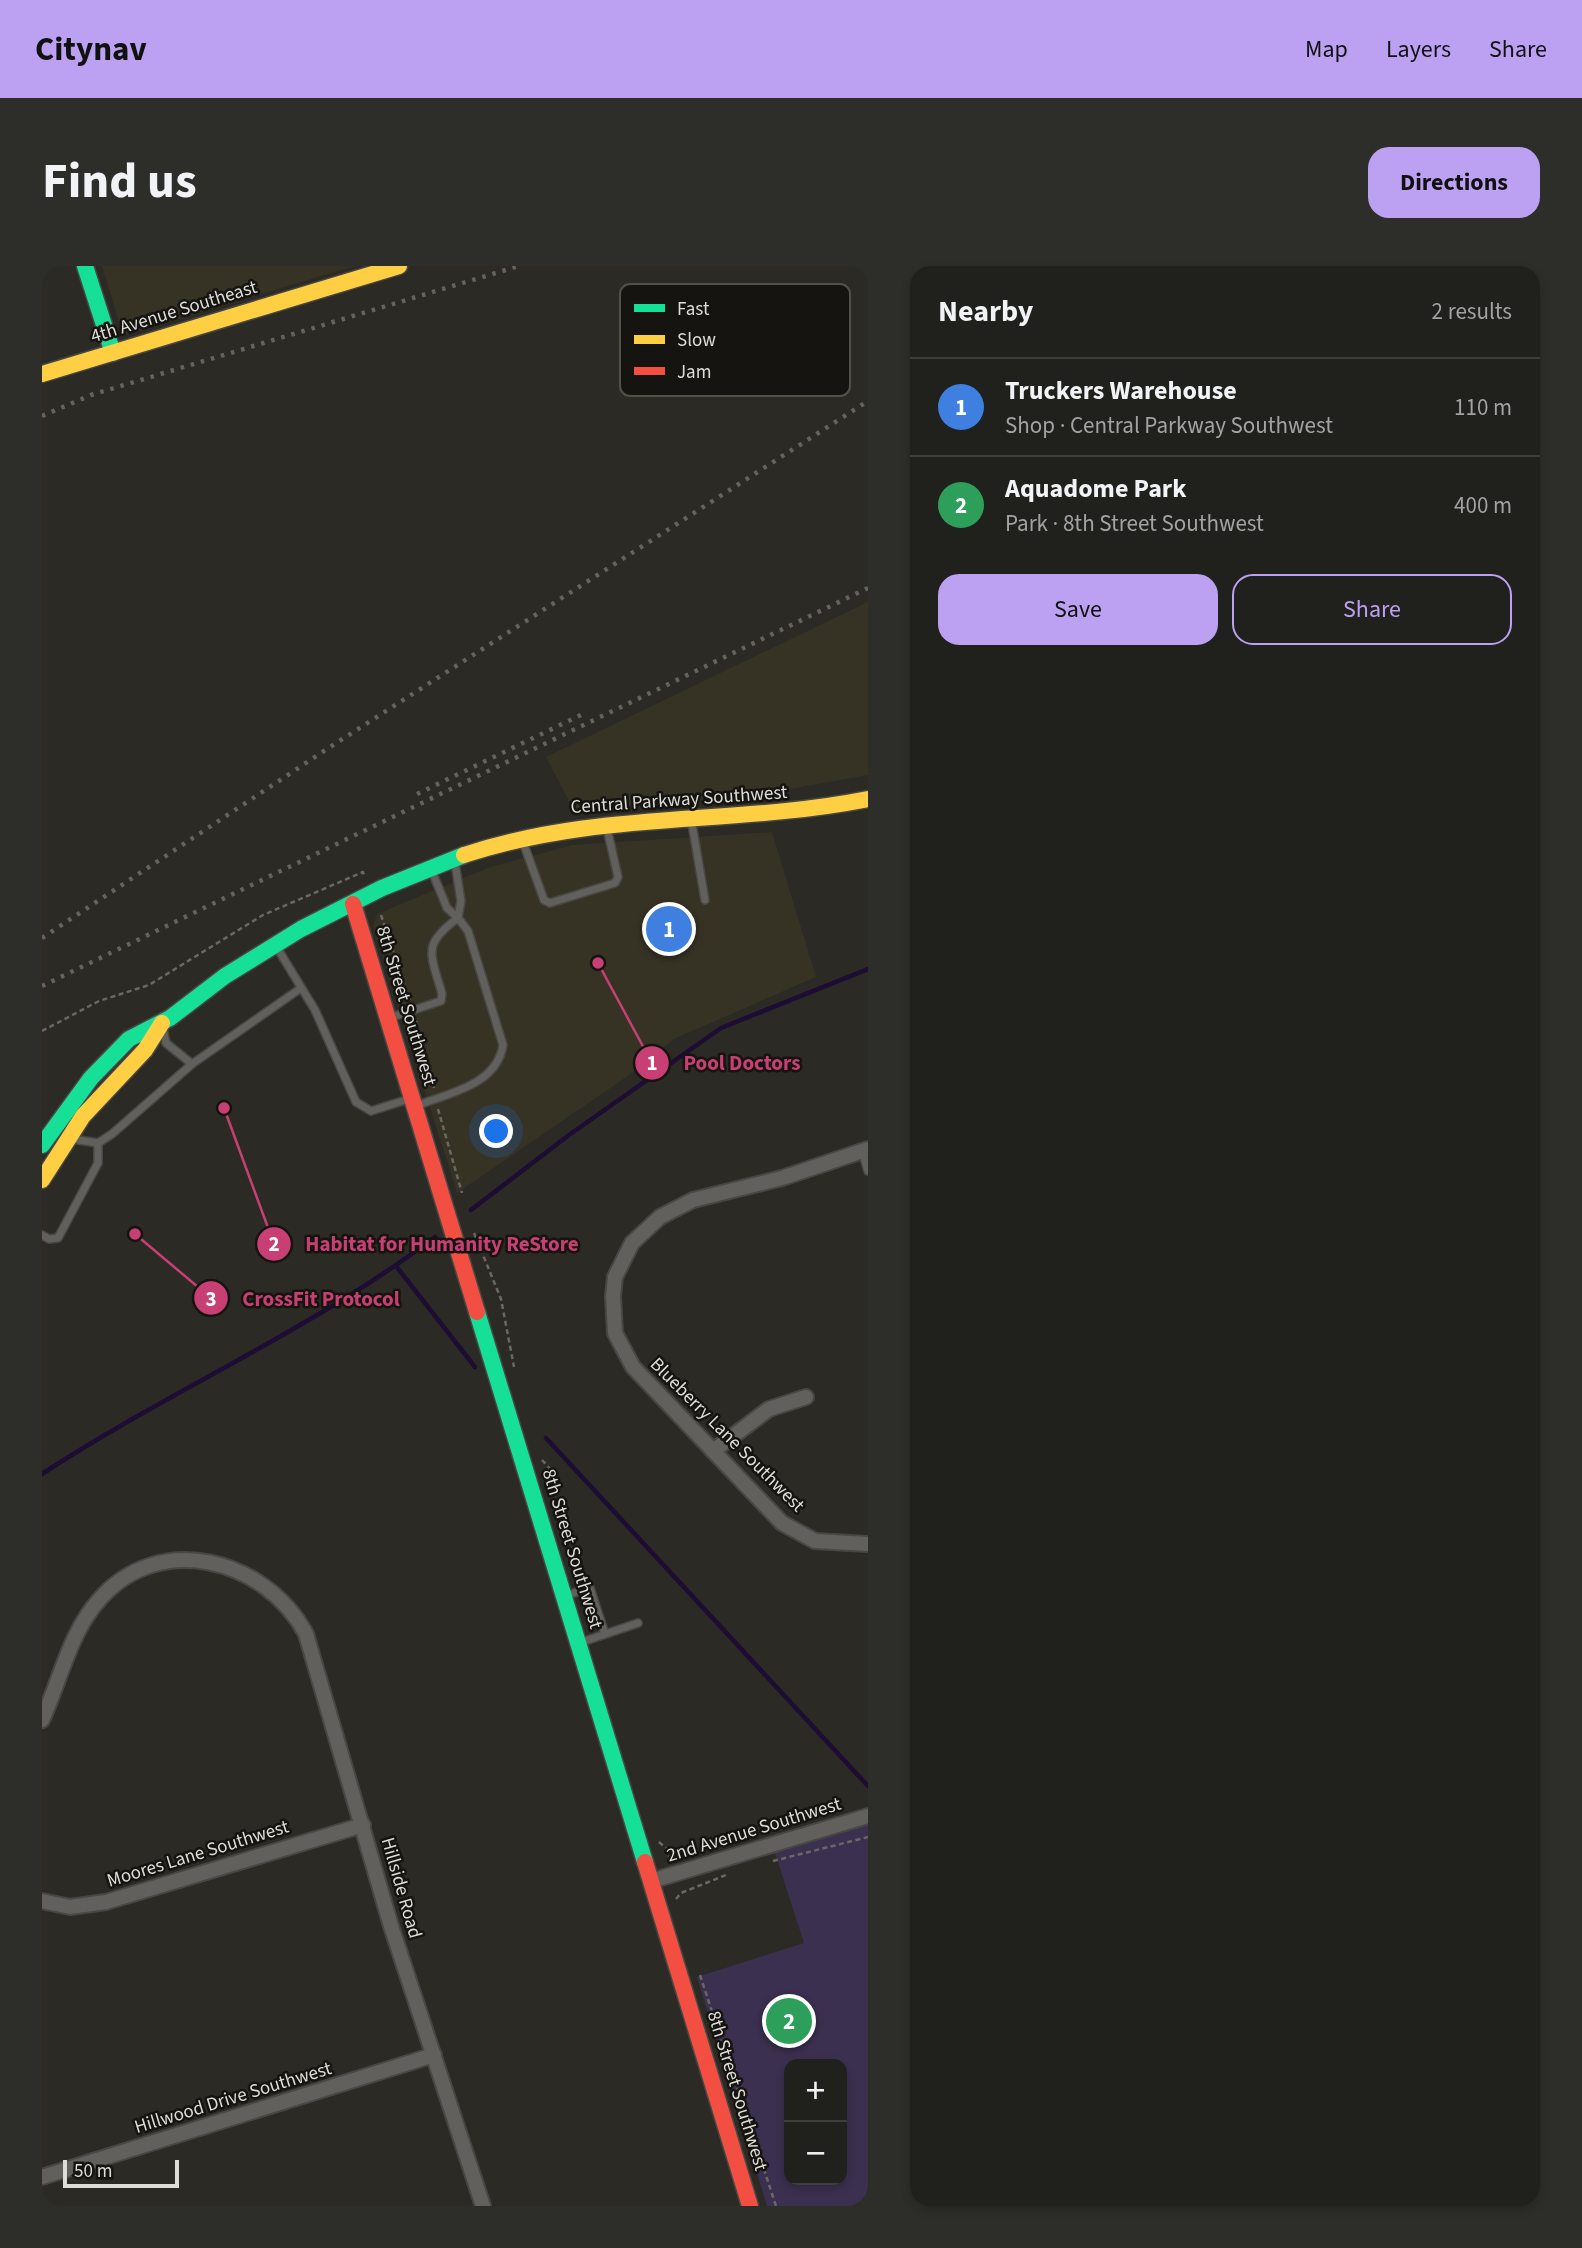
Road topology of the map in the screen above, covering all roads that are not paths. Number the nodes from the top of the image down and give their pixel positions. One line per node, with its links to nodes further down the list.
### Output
1 (85, 266): 3 (street)
2 (399, 266): 3 (street, 4th Avenue Southeast)
3 (113, 353): 4 (street, 4th Avenue Southeast)
4 (42, 374)
5 (868, 799): 6 (street, Central Parkway Southwest)
6 (691, 818): 7 (street, Central Parkway Southwest); 11 (lane)
7 (605, 824): 8 (street, Central Parkway Southwest); 8 (lane)
8 (521, 839): 9 (street, Central Parkway Southwest)
9 (454, 860): 10 (street, Central Parkway Southwest); 13 (lane)
10 (431, 868): 12 (street, Central Parkway Southwest); 13 (lane)
11 (705, 900)
12 (353, 904): 14 (street, Central Parkway Southwest); 16 (street, 8th Street Southwest)
13 (458, 918): 16 (lane); 19 (lane)
14 (275, 945): 15 (lane); 17 (street, Central Parkway Southwest)
15 (301, 988): 18 (lane); 19 (lane)
16 (388, 1018): 19 (street, 8th Street Southwest)
17 (162, 1023): 18 (lane); 20 (street, Central Parkway Southwest); 22 (street, Central Parkway Southwest)
18 (192, 1065): 21 (lane)
19 (414, 1102): 30 (street, 8th Street Southwest)
20 (68, 1139): 21 (lane); 25 (street, Central Parkway Southwest)
21 (98, 1143): 26 (lane)
22 (42, 1145)
23 (865, 1150): 24 (lane); 28 (street, Blueberry Lane Southwest)
24 (868, 1171)
25 (42, 1180)
26 (42, 1235)
27 (806, 1396): 28 (street)
28 (713, 1451): 29 (street, Blueberry Lane Southwest)
29 (868, 1544)
30 (564, 1595): 32 (lane); 33 (street, 8th Street Southwest)
31 (638, 1623): 32 (lane)
32 (605, 1634): 33 (lane)
33 (579, 1643): 37 (street, 8th Street Southwest)
34 (42, 1720): 36 (street, Hillside Road)
35 (868, 1816): 37 (street, 2nd Avenue Southwest)
36 (363, 1825): 38 (street, Moores Lane Southwest); 39 (street, Hillside Road)
37 (651, 1881): 42 (street, 8th Street Southwest)
38 (42, 1901)
39 (434, 2055): 40 (street, Hillwood Drive Southwest); 41 (street, Hillside Road)
40 (42, 2177)
41 (483, 2206)
42 (750, 2206)

